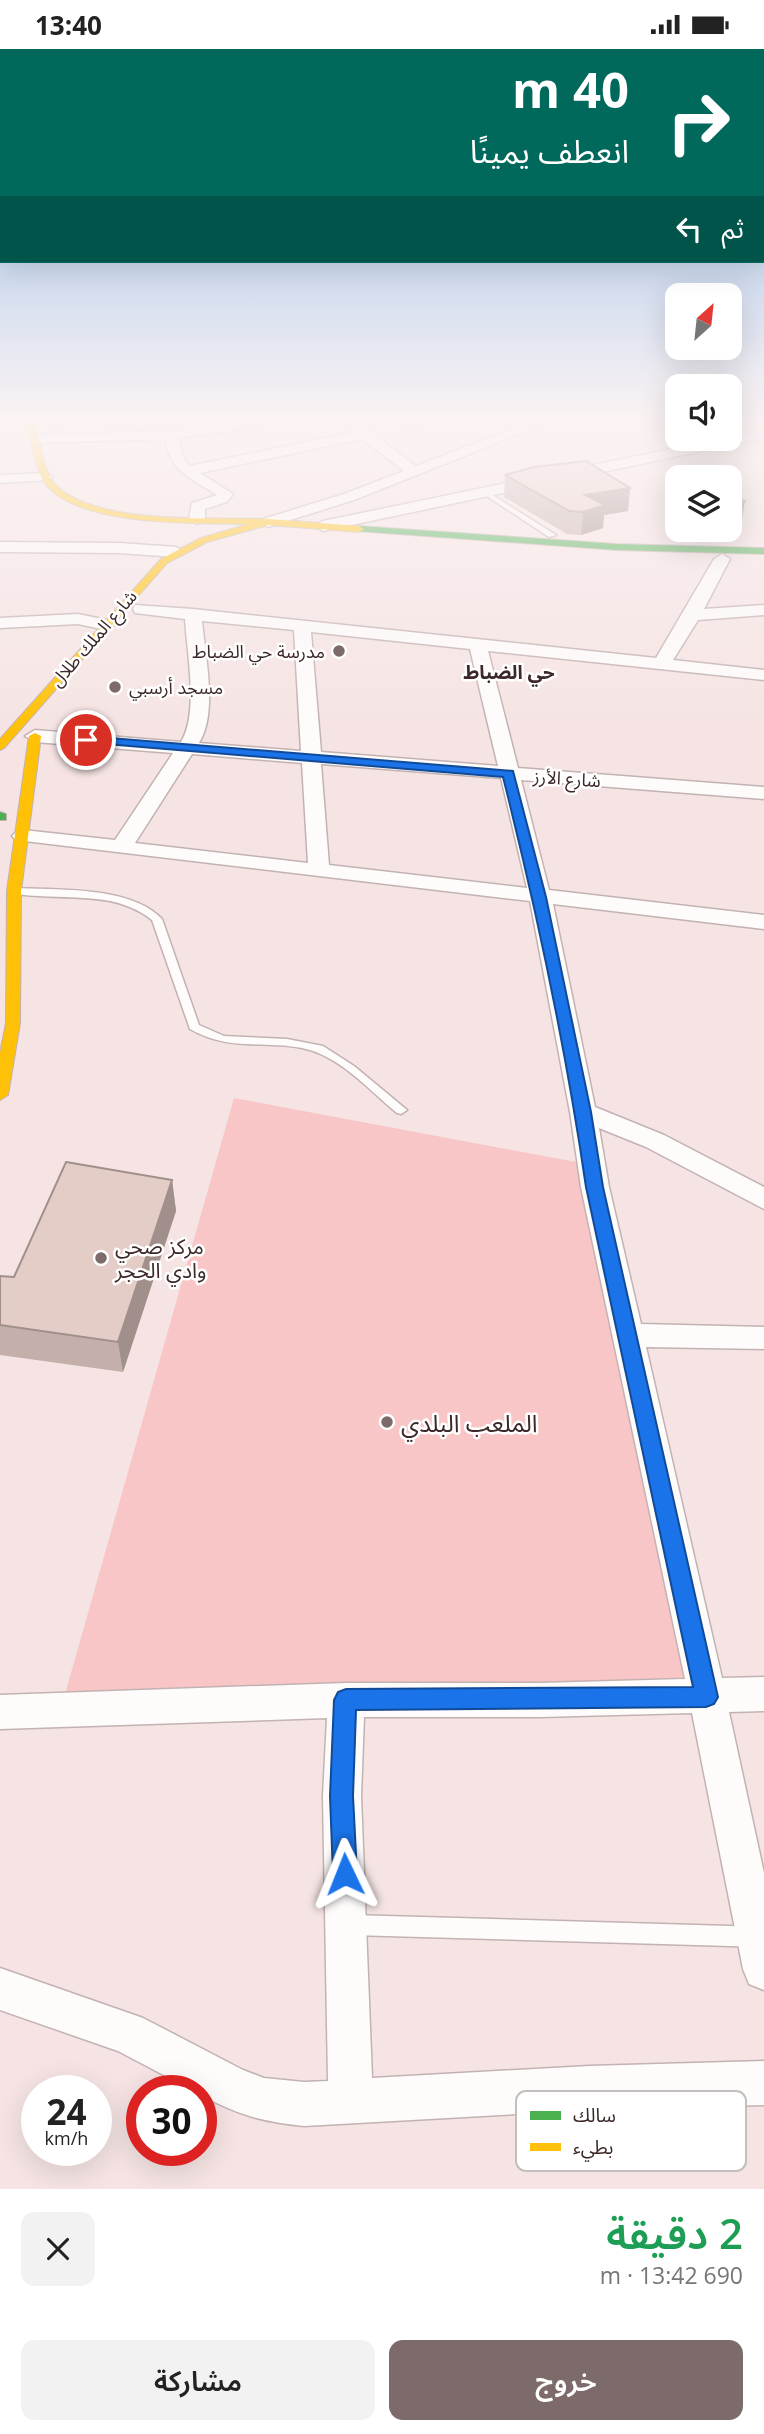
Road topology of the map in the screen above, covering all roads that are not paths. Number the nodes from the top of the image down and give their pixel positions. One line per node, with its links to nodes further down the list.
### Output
1 (188, 523): 12 (main road)
2 (251, 523): 6 (main road)
3 (266, 523): 6 (street)
4 (376, 523): 7 (main road, شارع الملك طلال); 11 (main road, شارع الملك طلال)
5 (533, 523): 9 (lane)
6 (262, 524): 7 (main road, شارع الملك طلال); 8 (main road, شارع الملك طلال); 12 (main road, شارع الملك طلال)
7 (323, 526): 8 (main road, شارع الملك طلال)
8 (300, 530): 14 (main road, شارع الملك طلال); 15 (main road, شارع الملك طلال)
9 (552, 535)
10 (0, 547): 12 (street)
11 (764, 551)
12 (177, 552): 20 (main road, شارع الملك طلال)
13 (764, 557): 14 (main road, شارع الملك طلال)
14 (722, 559): 18 (street)
15 (141, 609): 17 (street); 23 (main road, شارع الملك طلال)
16 (764, 610): 18 (street)
17 (193, 614): 21 (street); 29 (street)
18 (692, 615): 24 (street)
19 (0, 624): 20 (street)
20 (106, 625): 28 (main road, شارع الملك طلال)
21 (302, 626): 22 (street); 30 (street)
22 (478, 646): 24 (street); 31 (street)
23 (99, 659)
24 (661, 664): 25 (street)
25 (764, 675)
26 (50, 717): 27 (main road, شارع الملك طلال)
27 (35, 736): 28 (main road); 28 (main road, شارع الملك طلال); 29 (street, شارع الأرز); 33 (main road)
28 (5, 744)
29 (188, 747): 30 (street, شارع الأرز); 34 (street)
30 (310, 758): 31 (street, شارع الأرز); 35 (street)
31 (509, 773): 32 (street, شارع الأرز); 37 (street)
32 (764, 793)
33 (23, 836): 34 (street); 36 (main road)
34 (121, 848): 35 (street)
35 (319, 871): 37 (street)
36 (14, 891): 39 (main road); 40 (lane)
37 (540, 897): 38 (street); 41 (street)
38 (764, 922)
39 (0, 1095)
40 (401, 1110)
41 (583, 1112): 42 (street); 43 (street)
42 (764, 1199)
43 (627, 1335): 44 (street); 46 (street)
44 (764, 1338)
45 (764, 1694): 46 (street)
46 (706, 1697): 47 (street); 50 (street)
47 (346, 1700): 48 (street); 49 (street)
48 (0, 1713)
49 (347, 1925): 50 (lane); 56 (street)
50 (761, 1937): 51 (street)
51 (764, 1969)
52 (0, 1989): 56 (street)
53 (764, 2083): 54 (street)
54 (538, 2091)
55 (516, 2092): 56 (street)
56 (351, 2102)

